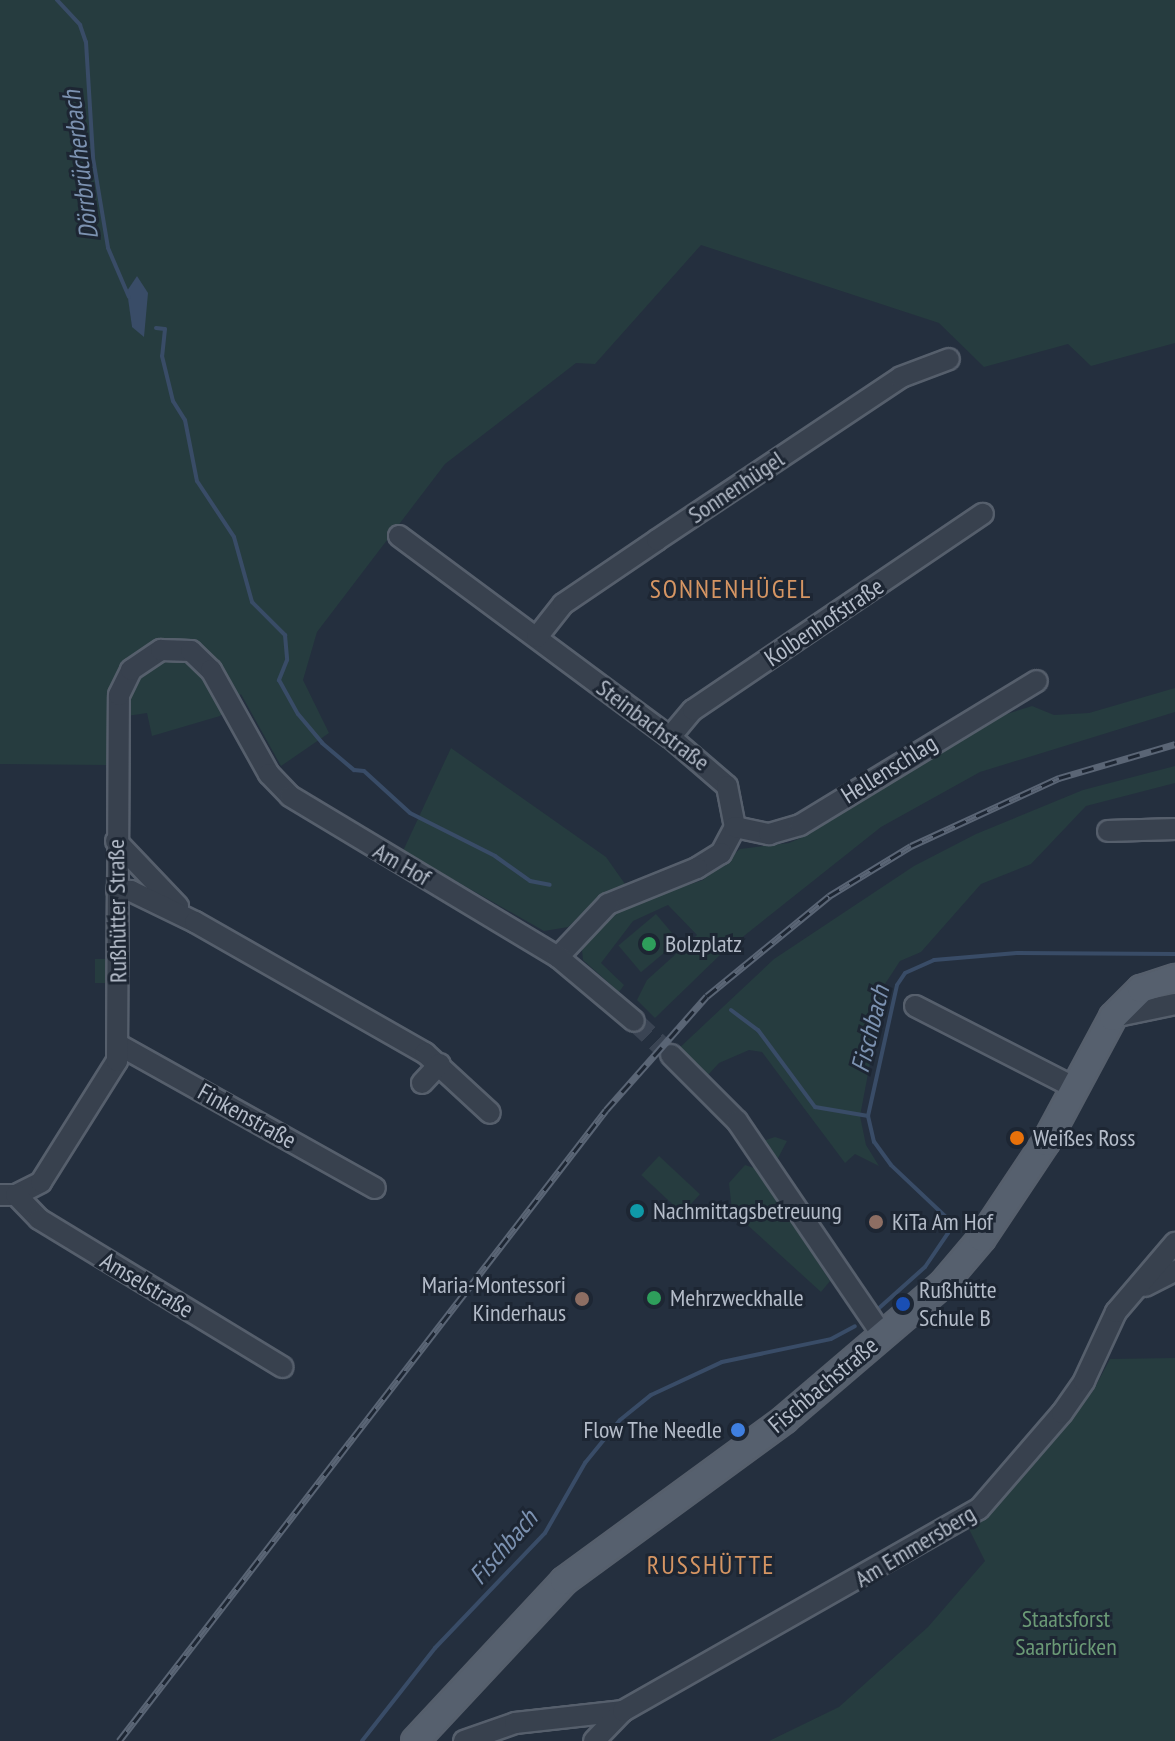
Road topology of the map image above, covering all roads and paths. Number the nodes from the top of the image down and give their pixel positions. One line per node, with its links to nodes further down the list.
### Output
1 (949, 359): 4 (street, Sonnenhügel)
2 (983, 514): 7 (street, Kolbenhofstraße)
3 (399, 536): 4 (street, Steinbachstraße)
4 (537, 637): 7 (street, Steinbachstraße)
5 (211, 670): 11 (street, Rußhütter Straße); 14 (street, Am Hof)
6 (1037, 681): 8 (street, Hellenschlag)
7 (670, 737): 8 (street, Steinbachstraße)
8 (735, 827): 14 (street)
9 (1175, 829): 10 (street)
10 (1108, 831)
11 (116, 841): 12 (street, Rußhütter Straße); 13 (street)
12 (117, 890): 13 (street); 20 (street, Rußhütter Straße)
13 (195, 922): 22 (street)
14 (558, 957): 19 (street, Am Hof)
15 (1172, 978): 18 (main road, Fischbachstraße)
16 (1175, 1004): 18 (street)
17 (915, 1006): 24 (street)
18 (1113, 1017): 24 (main road, Fischbachstraße)
19 (634, 1021)
20 (119, 1045): 26 (street, Finkenstraße); 27 (street, Rußhütter Straße)
21 (671, 1055): 31 (street)
22 (440, 1064): 23 (street); 25 (street)
23 (422, 1083)
24 (1075, 1088): 31 (main road, Fischbachstraße)
25 (490, 1113)
26 (375, 1188)
27 (8, 1195): 32 (street, Amselstraße)
28 (1175, 1243): 30 (street, Am Emmersberg)
29 (1175, 1271): 30 (street, Am Emmersberg)
30 (1129, 1297): 33 (street, Am Emmersberg)
31 (878, 1330): 34 (main road, Fischbachstraße)
32 (282, 1367)
33 (623, 1711): 35 (street, Am Emmersberg); 36 (street, Am Emmersberg)
34 (415, 1741)
35 (464, 1741)
36 (594, 1741)

